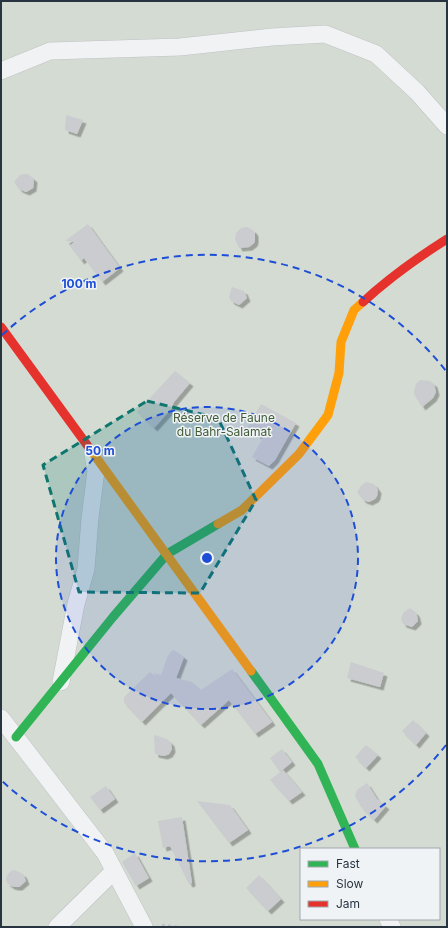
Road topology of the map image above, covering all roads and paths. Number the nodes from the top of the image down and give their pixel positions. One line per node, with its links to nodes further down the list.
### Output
1 (1, 71): 2 (street)
2 (447, 126)
3 (447, 239): 6 (street)
4 (1, 327): 5 (street)
5 (93, 453): 6 (street); 7 (street)
6 (167, 554): 7 (street); 10 (street)
7 (60, 684): 9 (street)
8 (1, 718): 9 (street)
9 (16, 737): 11 (street)
10 (355, 848)
11 (114, 871): 12 (street); 13 (street)
12 (57, 927)
13 (144, 927)

